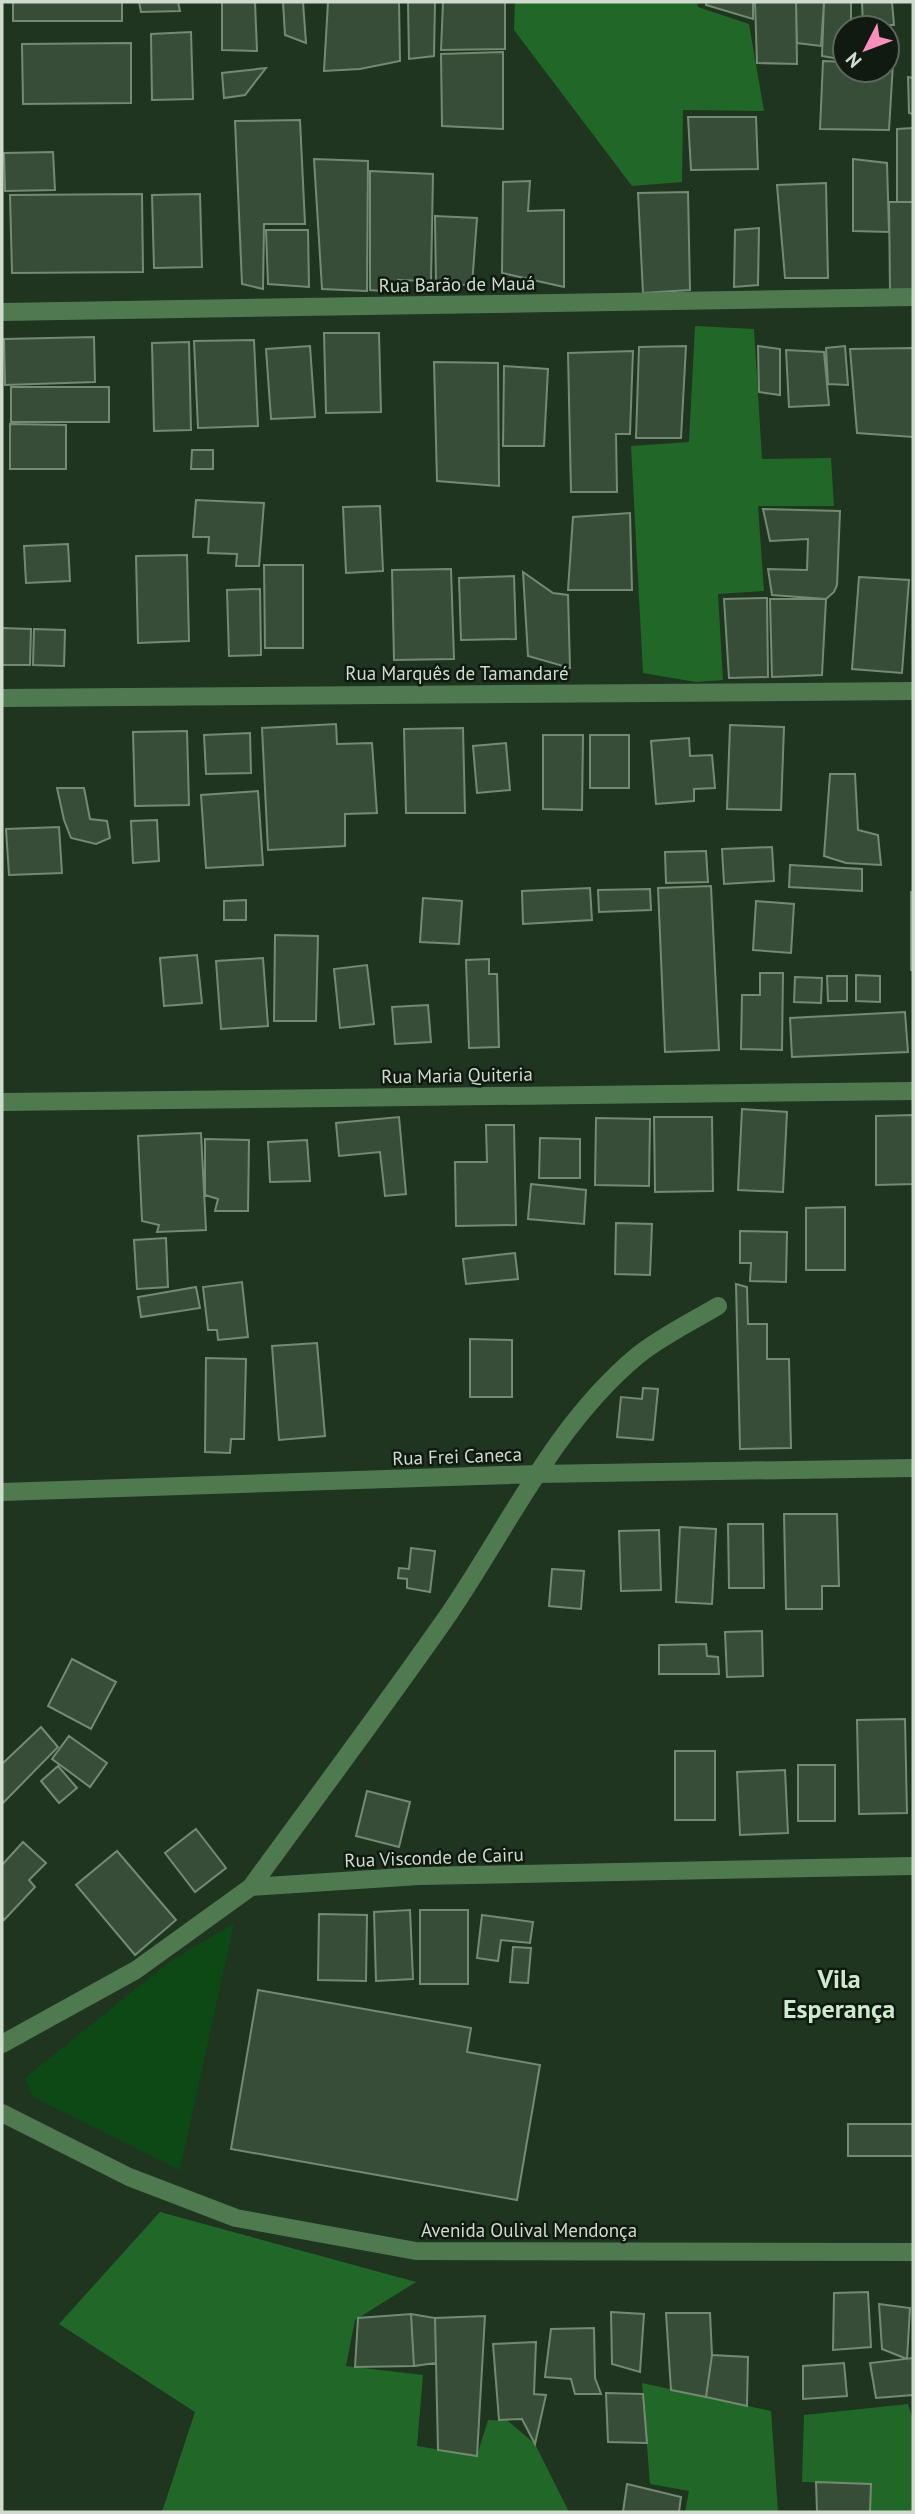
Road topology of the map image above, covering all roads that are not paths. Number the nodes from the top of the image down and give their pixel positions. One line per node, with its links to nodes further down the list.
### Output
1 (913, 297): 2 (street, Rua Barão de Mauá)
2 (2, 312)
3 (913, 691): 4 (street, Rua Marquês de Tamandaré)
4 (2, 698)
5 (913, 1091): 6 (street, Rua Maria Quiteria)
6 (2, 1102)
7 (718, 1306): 9 (street)
8 (913, 1468): 9 (street, Rua Frei Caneca)
9 (536, 1474): 10 (street, Rua Frei Caneca); 12 (street)
10 (2, 1492)
11 (913, 1866): 12 (street, Rua Visconde de Cairu)
12 (251, 1888): 13 (street)
13 (2, 2044)
14 (2, 2113): 15 (street, Avenida Oulival Mendonça)
15 (913, 2252)

